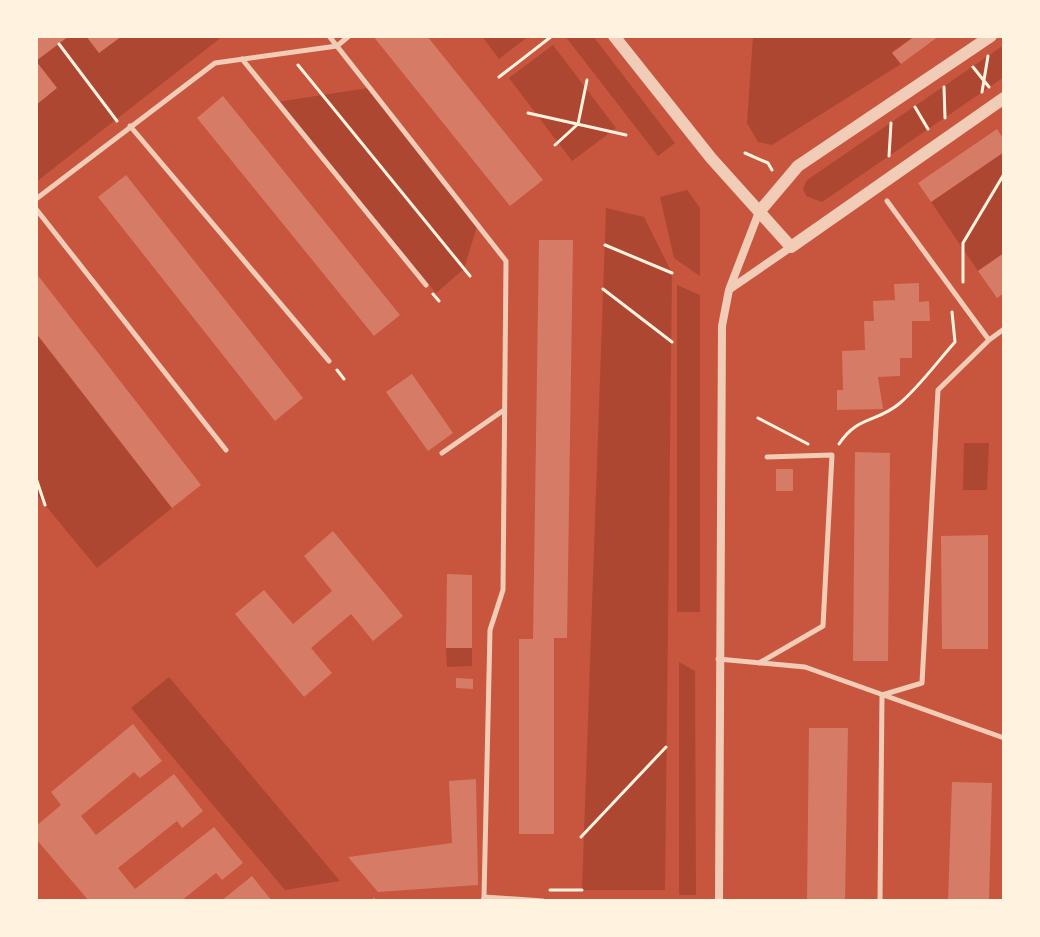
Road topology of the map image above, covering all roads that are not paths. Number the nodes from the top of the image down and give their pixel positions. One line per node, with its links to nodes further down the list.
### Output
1 (329, 36): 5 (lane)
2 (349, 36): 5 (lane)
3 (614, 36): 12 (street)
4 (991, 36): 12 (street)
5 (337, 46): 6 (lane); 19 (lane)
6 (242, 59): 8 (lane); 14 (lane)
7 (1004, 98): 13 (street)
8 (127, 128): 9 (lane); 18 (lane)
9 (36, 199)
10 (887, 201): 17 (lane)
11 (36, 209): 20 (lane)
12 (759, 212): 13 (street); 15 (street)
13 (791, 247): 15 (street)
14 (426, 285)
15 (729, 290): 23 (street)
16 (1004, 329): 17 (lane)
17 (989, 340): 25 (lane)
18 (329, 361)
19 (505, 409): 21 (lane); 27 (lane)
20 (226, 450)
21 (442, 453)
22 (767, 457): 24 (lane)
23 (718, 659): 24 (lane); 29 (street)
24 (759, 663): 25 (lane)
25 (882, 695): 26 (lane); 30 (lane)
26 (1004, 738)
27 (483, 899): 28 (lane)
28 (543, 901)
29 (719, 901)
30 (880, 901)

